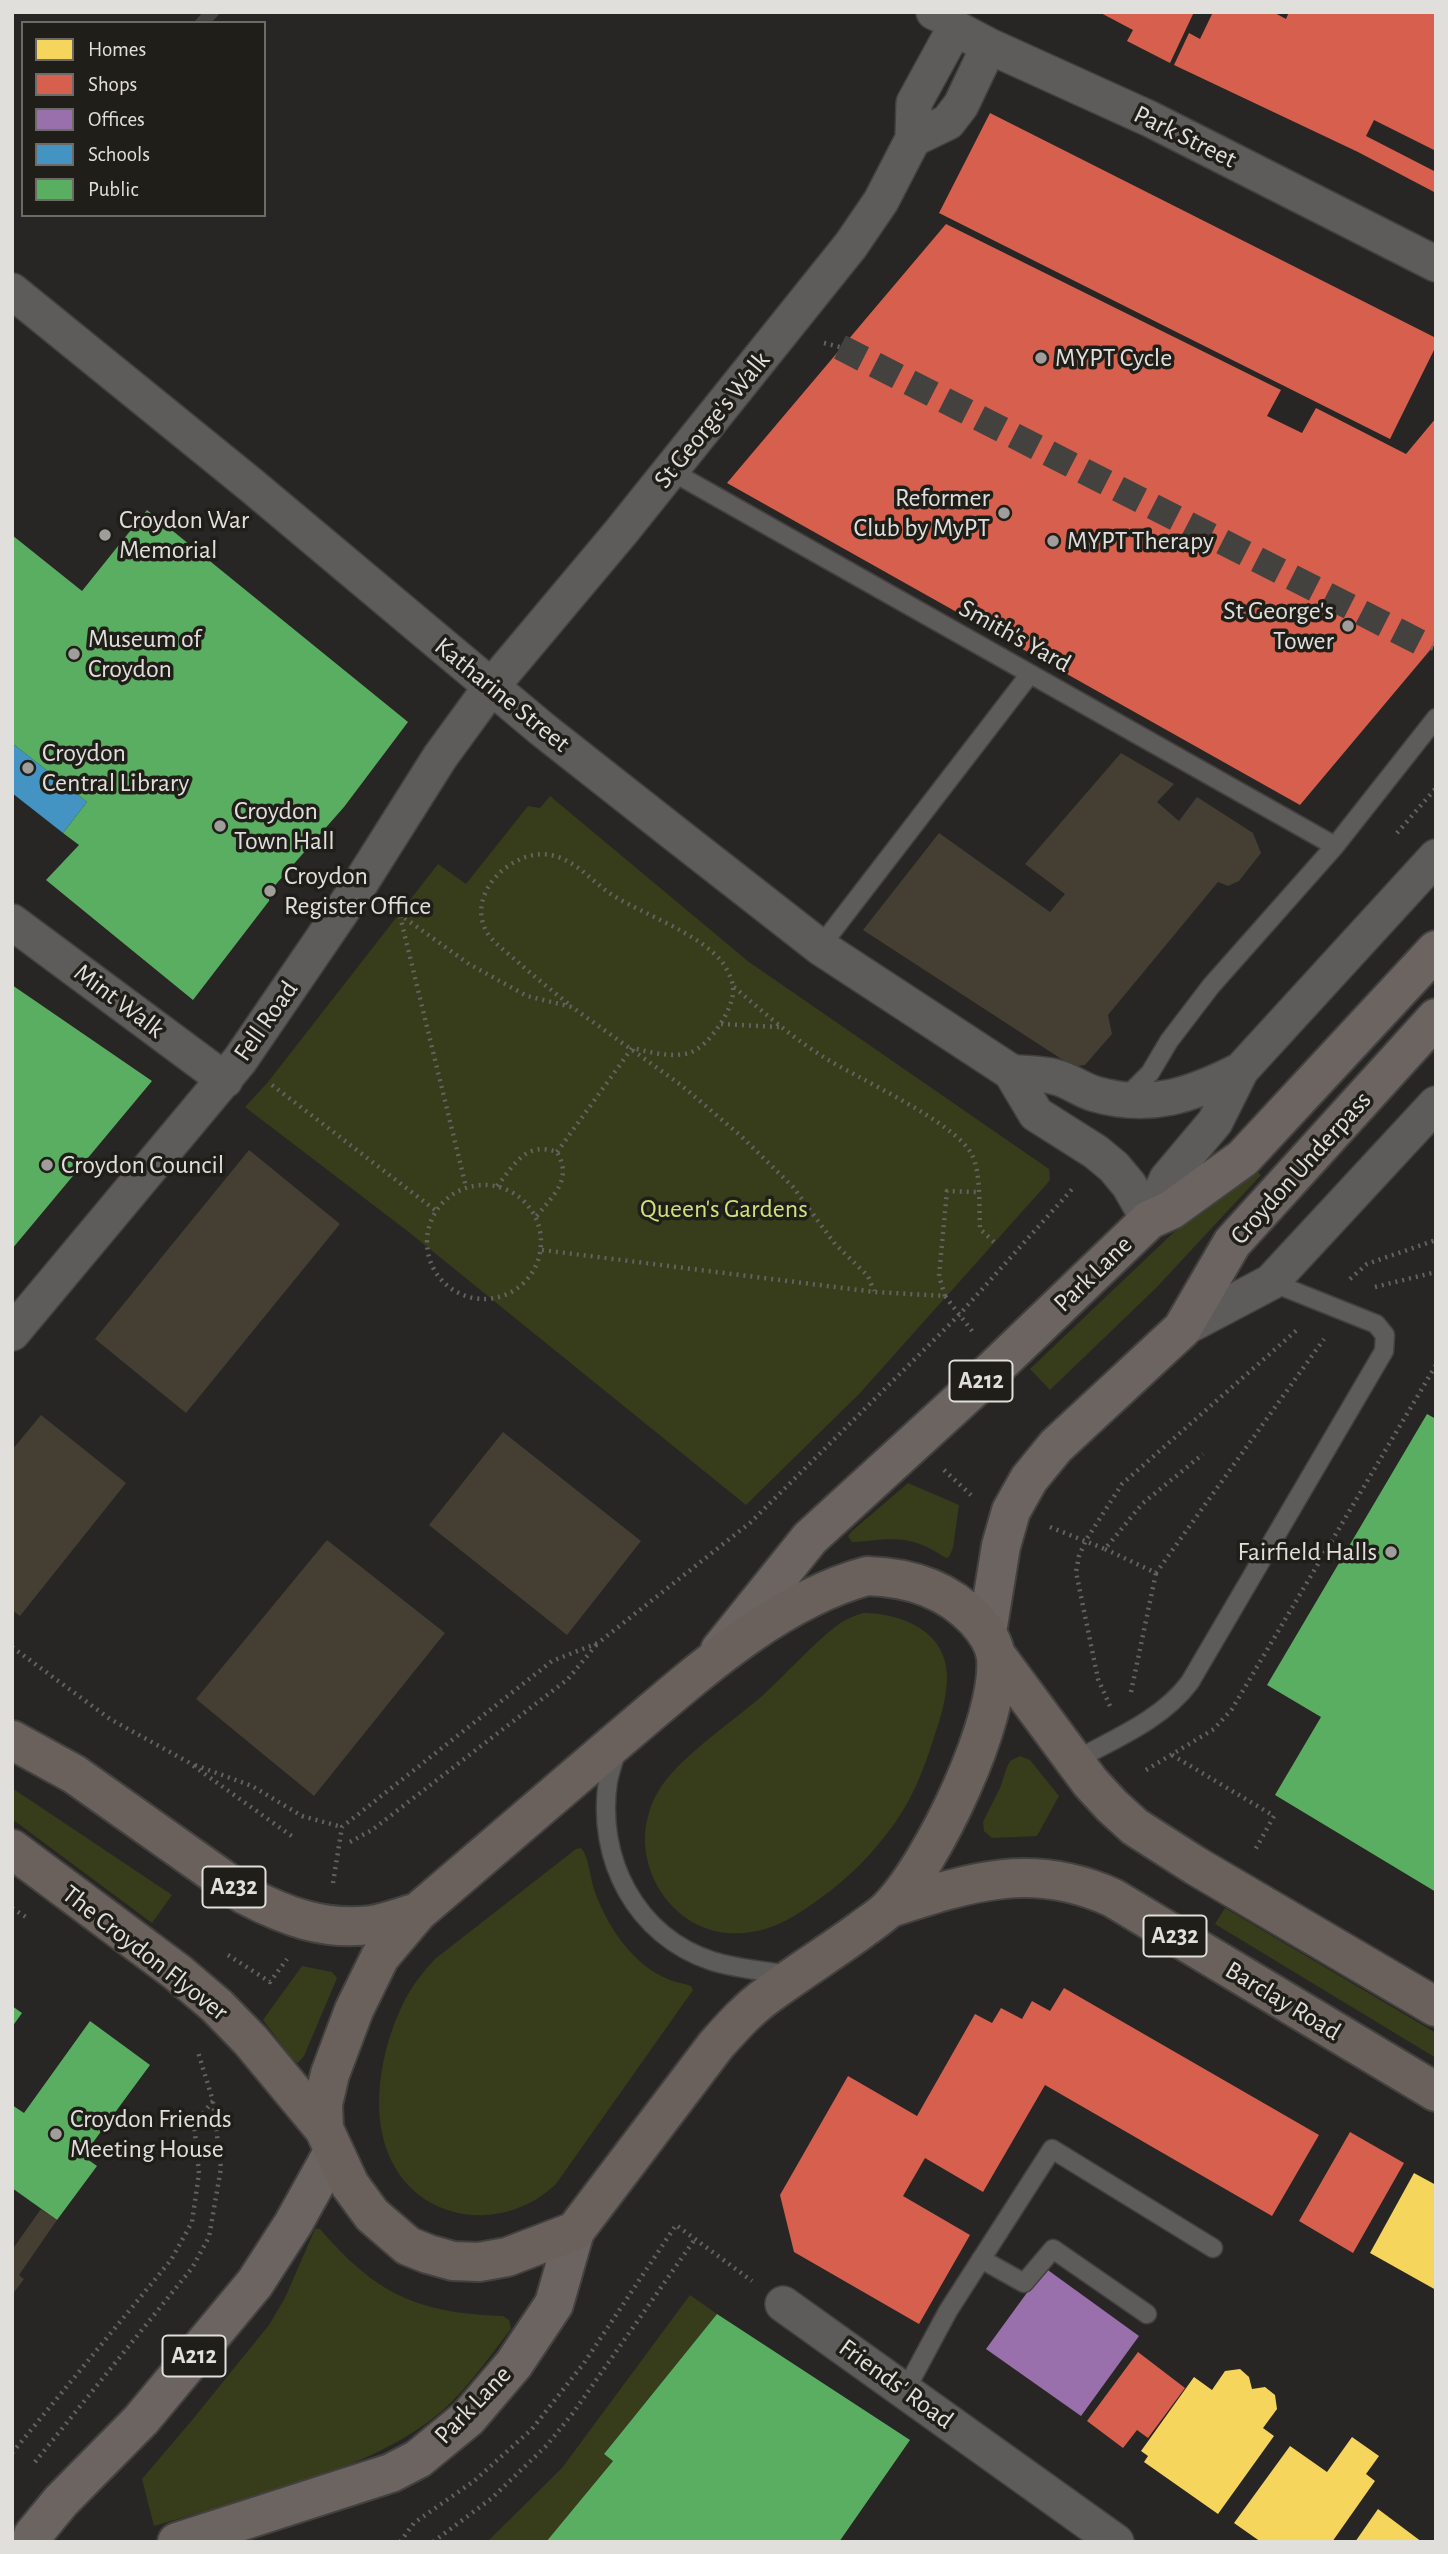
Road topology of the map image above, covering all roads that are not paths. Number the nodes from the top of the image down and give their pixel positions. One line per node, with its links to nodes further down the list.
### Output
1 (945, 20): 2 (street, Park Street); 3 (street, St George's Walk)
2 (989, 46): 3 (street); 4 (street, Park Street)
3 (913, 138): 6 (street, St George's Walk)
4 (1436, 264)
5 (12, 291): 8 (street, Katharine Street)
6 (671, 471): 7 (lane, Smith's Yard); 8 (street, St George's Walk)
7 (1030, 674): 10 (lane, Smith's Yard); 13 (lane)
8 (491, 687): 13 (street, Katharine Street); 16 (street, Fell Road)
9 (1436, 718): 10 (lane)
10 (1335, 846): 19 (lane)
11 (1436, 857): 17 (street, Park Lane)
12 (12, 922): 16 (street, Mint Walk)
13 (820, 947): 18 (street, Katharine Street)
14 (1436, 950): 21 (main road, Croydon Underpass / A212)
15 (1436, 1018): 23 (main road, Croydon Underpass)
16 (232, 1070): 24 (street, Fell Road)
17 (1241, 1070): 19 (street, Katharine Street); 21 (street, Park Lane)
18 (1012, 1072): 19 (street, Katharine Street); 21 (street, Katharine Street)
19 (1123, 1100)
20 (1436, 1104): 22 (street)
21 (1149, 1220): 26 (main road, Park Lane / A212)
22 (1270, 1282): 23 (street); 29 (lane)
23 (1182, 1329): 25 (main road)
24 (12, 1333)
25 (991, 1644): 26 (highway); 29 (highway, A232); 31 (highway)
26 (711, 1660): 28 (highway)
27 (12, 1740): 32 (highway, A232)
28 (620, 1740): 32 (highway); 33 (lane)
29 (1074, 1761): 34 (highway, A232)
30 (12, 1849): 36 (highway, The Croydon Flyover)
31 (890, 1908): 33 (highway); 35 (highway, Barclay Road / A232)
32 (418, 1912): 36 (highway)
33 (795, 1976): 37 (highway)
34 (1436, 2007)
35 (1436, 2092)
36 (329, 2140): 37 (highway, The Croydon Flyover); 44 (main road, A212)
37 (575, 2231): 43 (main road, Park Lane)
38 (1213, 2248): 39 (lane)
39 (981, 2259): 41 (lane); 42 (lane)
40 (783, 2304): 42 (street, Friends' Road)
41 (1147, 2314)
42 (905, 2391): 46 (street, Friends' Road)
43 (236, 2532): 45 (main road, Park Lane)
44 (31, 2542)
45 (177, 2542)
46 (1116, 2542)

